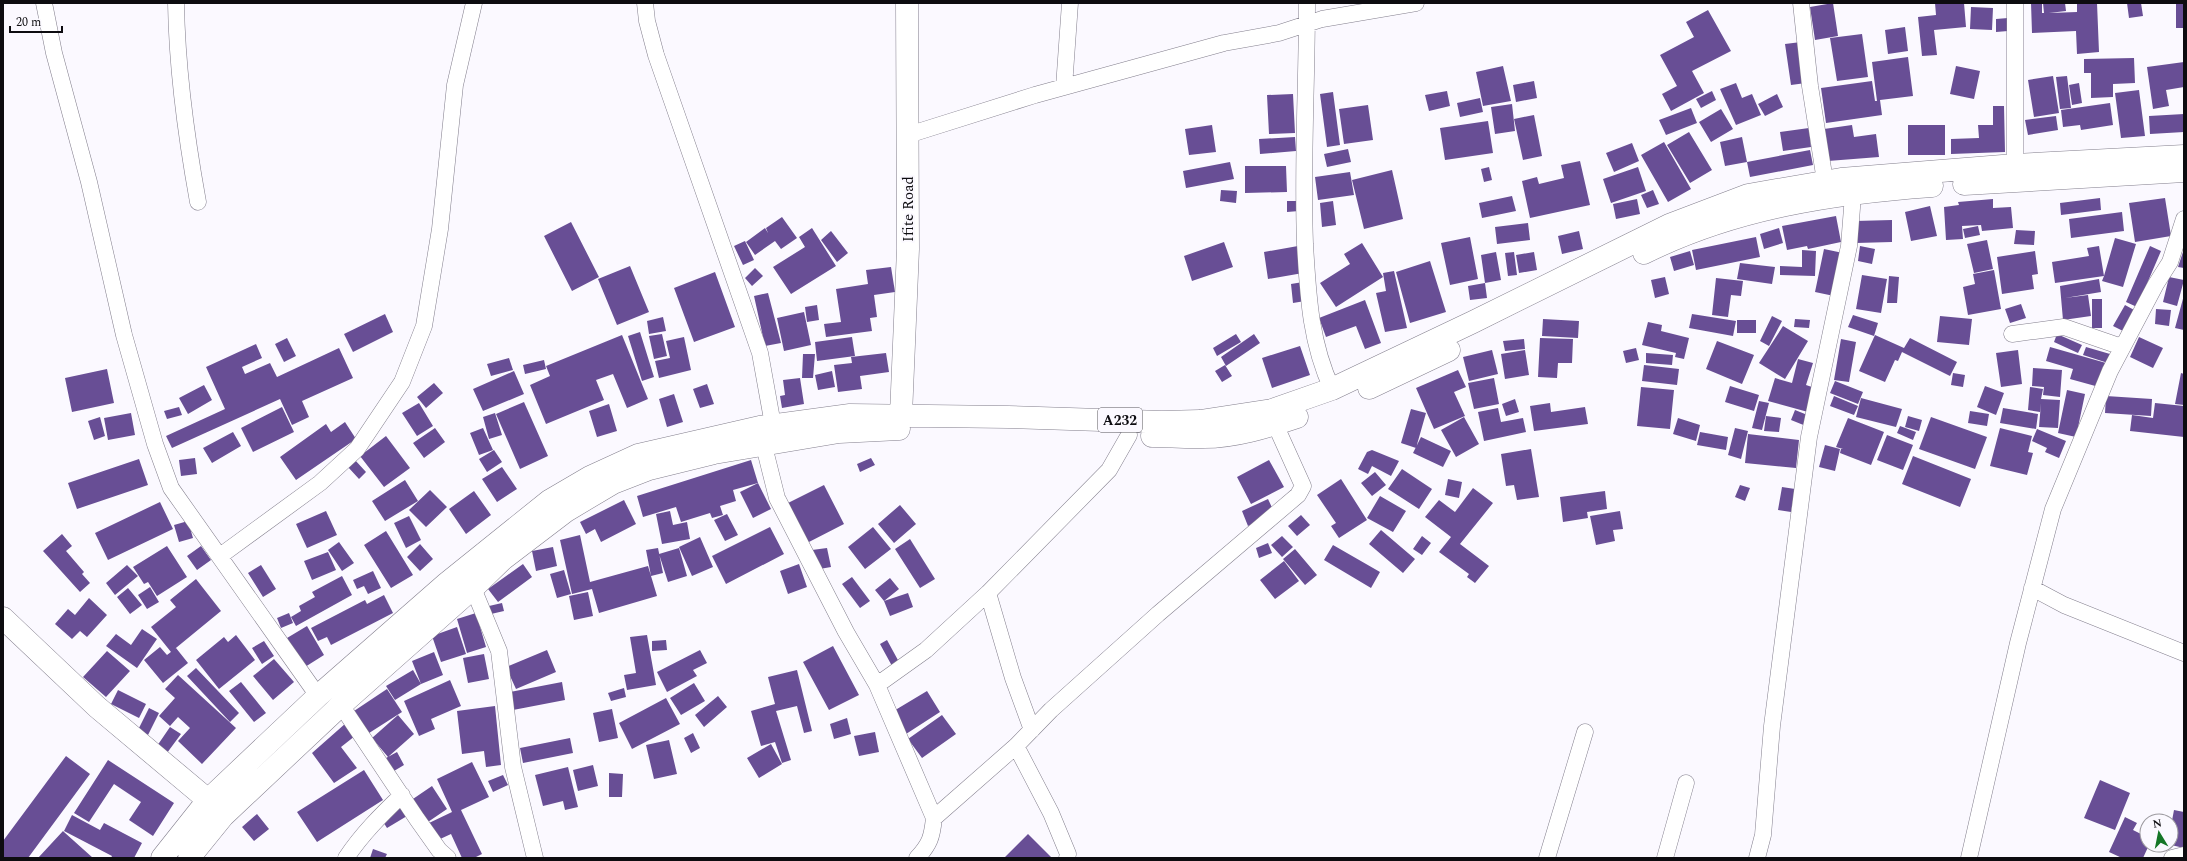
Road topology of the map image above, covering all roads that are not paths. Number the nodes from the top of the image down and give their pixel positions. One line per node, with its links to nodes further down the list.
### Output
1 (44, 3): 28 (street)
2 (176, 3): 19 (street)
3 (474, 3): 28 (street)
4 (645, 3): 26 (street)
5 (907, 3): 13 (main road, Ifite Road)
6 (1070, 3): 12 (street)
7 (1307, 3): 11 (street)
8 (1416, 3): 11 (street)
9 (1801, 3): 17 (street)
10 (2015, 3): 15 (street)
11 (1307, 23): 12 (street); 23 (street)
12 (1064, 87): 13 (street)
13 (908, 135): 24 (main road, Ifite Road)
14 (2184, 156): 15 (main road, A232)
15 (2015, 165): 17 (main road, A232)
16 (2184, 171): 18 (main road, A232)
17 (1824, 181): 23 (main road, A232)
18 (1852, 195): 25 (main road, A232); 55 (street)
19 (198, 202)
20 (2184, 219): 22 (street)
21 (2012, 334): 22 (street)
22 (2122, 347): 30 (street)
23 (1332, 389): 24 (main road, A232)
24 (901, 415): 26 (main road, A232)
25 (1275, 424): 27 (main road, A232); 37 (street)
26 (768, 434): 27 (main road, A232); 29 (main road, A232); 34 (street); 35 (main road, A232)
27 (1129, 435): 31 (street)
28 (220, 556): 35 (street)
29 (473, 588): 36 (main road, A232); 50 (street)
30 (2032, 588): 33 (street); 56 (street)
31 (988, 594): 34 (street); 37 (street)
32 (3, 618): 42 (main road)
33 (2184, 653)
34 (876, 685): 44 (street)
35 (318, 696): 42 (main road, A232)
36 (341, 706): 41 (street); 43 (main road, A232)
37 (1032, 730): 39 (street)
38 (1585, 732): 53 (street)
39 (1016, 746): 44 (street); 52 (street)
40 (1686, 783): 54 (street)
41 (402, 795): 48 (street); 49 (street)
42 (208, 800): 43 (main road); 46 (main road, A232)
43 (223, 816): 47 (main road, A232)
44 (934, 818): 51 (street)
45 (2184, 855): 57 (street)
46 (162, 858)
47 (189, 858)
48 (346, 858)
49 (448, 858)
50 (535, 858)
51 (917, 858)
52 (1067, 858)
53 (1547, 858)
54 (1665, 858)
55 (1757, 858)
56 (1969, 858)
57 (2172, 858)

